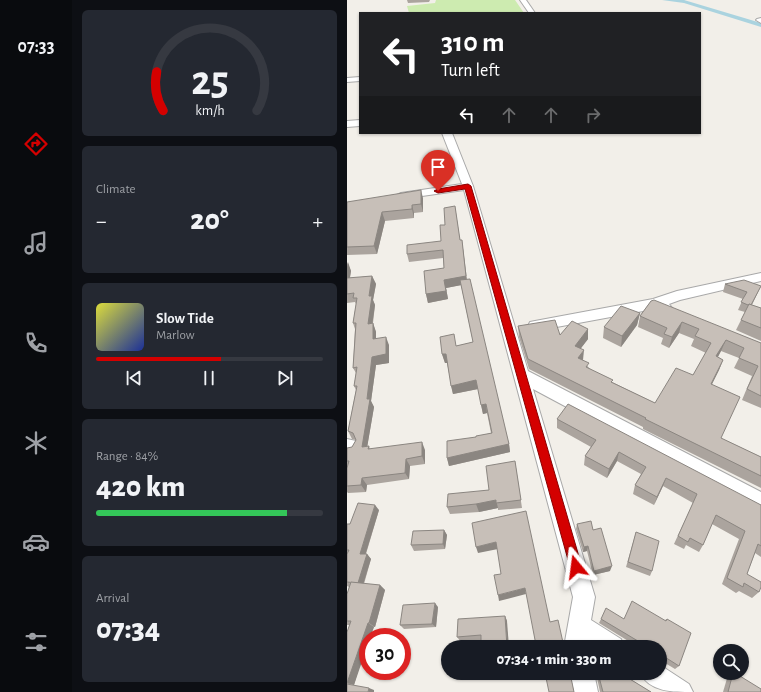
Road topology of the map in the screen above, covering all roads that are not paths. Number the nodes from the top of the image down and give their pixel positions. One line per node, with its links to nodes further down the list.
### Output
1 (523, 0): 2 (street)
2 (531, 12)
3 (359, 79): 4 (street)
4 (347, 80)
5 (359, 123): 6 (street)
6 (347, 124)
7 (447, 134): 8 (street)
8 (468, 186): 9 (street); 13 (street)
9 (392, 198)
10 (761, 277): 11 (street)
11 (655, 304): 12 (street); 13 (street)
12 (676, 313)
13 (509, 331): 14 (street)
14 (522, 375): 15 (street); 16 (street)
15 (761, 502)
16 (579, 625): 17 (street); 18 (street)
17 (576, 640)
18 (602, 640)
19 (583, 680): 21 (street)
20 (663, 680): 22 (street)
21 (586, 692)
22 (681, 692)

